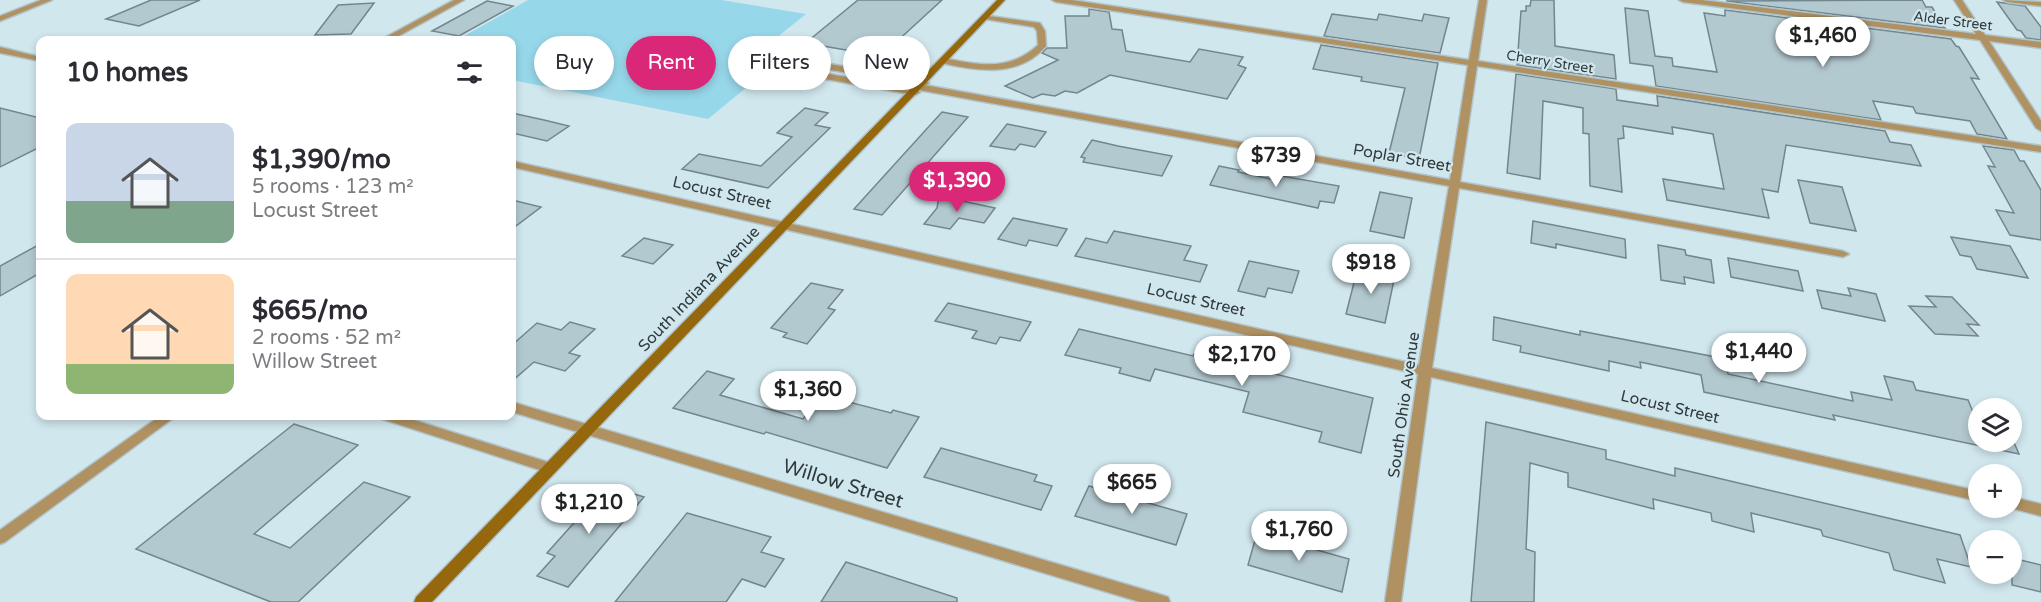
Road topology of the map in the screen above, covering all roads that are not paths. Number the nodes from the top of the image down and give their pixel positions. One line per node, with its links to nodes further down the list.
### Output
1 (48, 0): 11 (street)
2 (460, 0): 12 (street)
3 (1001, 0): 10 (main road, South Indiana Avenue)
4 (1056, 0): 18 (street, Cherry Street)
5 (1483, 0): 18 (street, South Ohio Avenue)
6 (1683, 0): 13 (street, Alder Street)
7 (1958, 0): 13 (street)
8 (2007, 0): 9 (street)
9 (2041, 4)
10 (985, 17): 17 (main road, South Indiana Avenue); 17 (street)
11 (0, 19)
12 (392, 36)
13 (1981, 38): 14 (street, Alder Street); 22 (street)
14 (2041, 45)
15 (0, 50): 16 (street)
16 (36, 59)
17 (944, 61): 19 (main road, South Indiana Avenue)
18 (1474, 64): 23 (street, Cherry Street); 25 (street, South Ohio Avenue)
19 (930, 76)
20 (930, 89): 25 (street, Poplar Street)
21 (916, 90): 26 (main road, South Indiana Avenue)
22 (2041, 128)
23 (2041, 149)
24 (516, 165): 26 (street, Locust Street)
25 (1455, 183): 27 (street, Poplar Street); 28 (street, South Ohio Avenue)
26 (785, 226): 28 (street, Locust Street); 32 (main road, South Indiana Avenue)
27 (1843, 254)
28 (1425, 369): 34 (street, Locust Street); 40 (street, South Ohio Avenue)
29 (516, 408): 32 (street, Willow Street)
30 (163, 420): 37 (street)
31 (399, 420): 33 (street)
32 (587, 430): 33 (main road, South Indiana Avenue); 39 (street, Willow Street)
33 (549, 468): 38 (main road, South Indiana Avenue)
34 (1968, 494)
35 (2022, 505): 36 (street)
36 (2041, 510)
37 (0, 538)
38 (422, 602)
39 (1162, 602)
40 (1393, 602)

